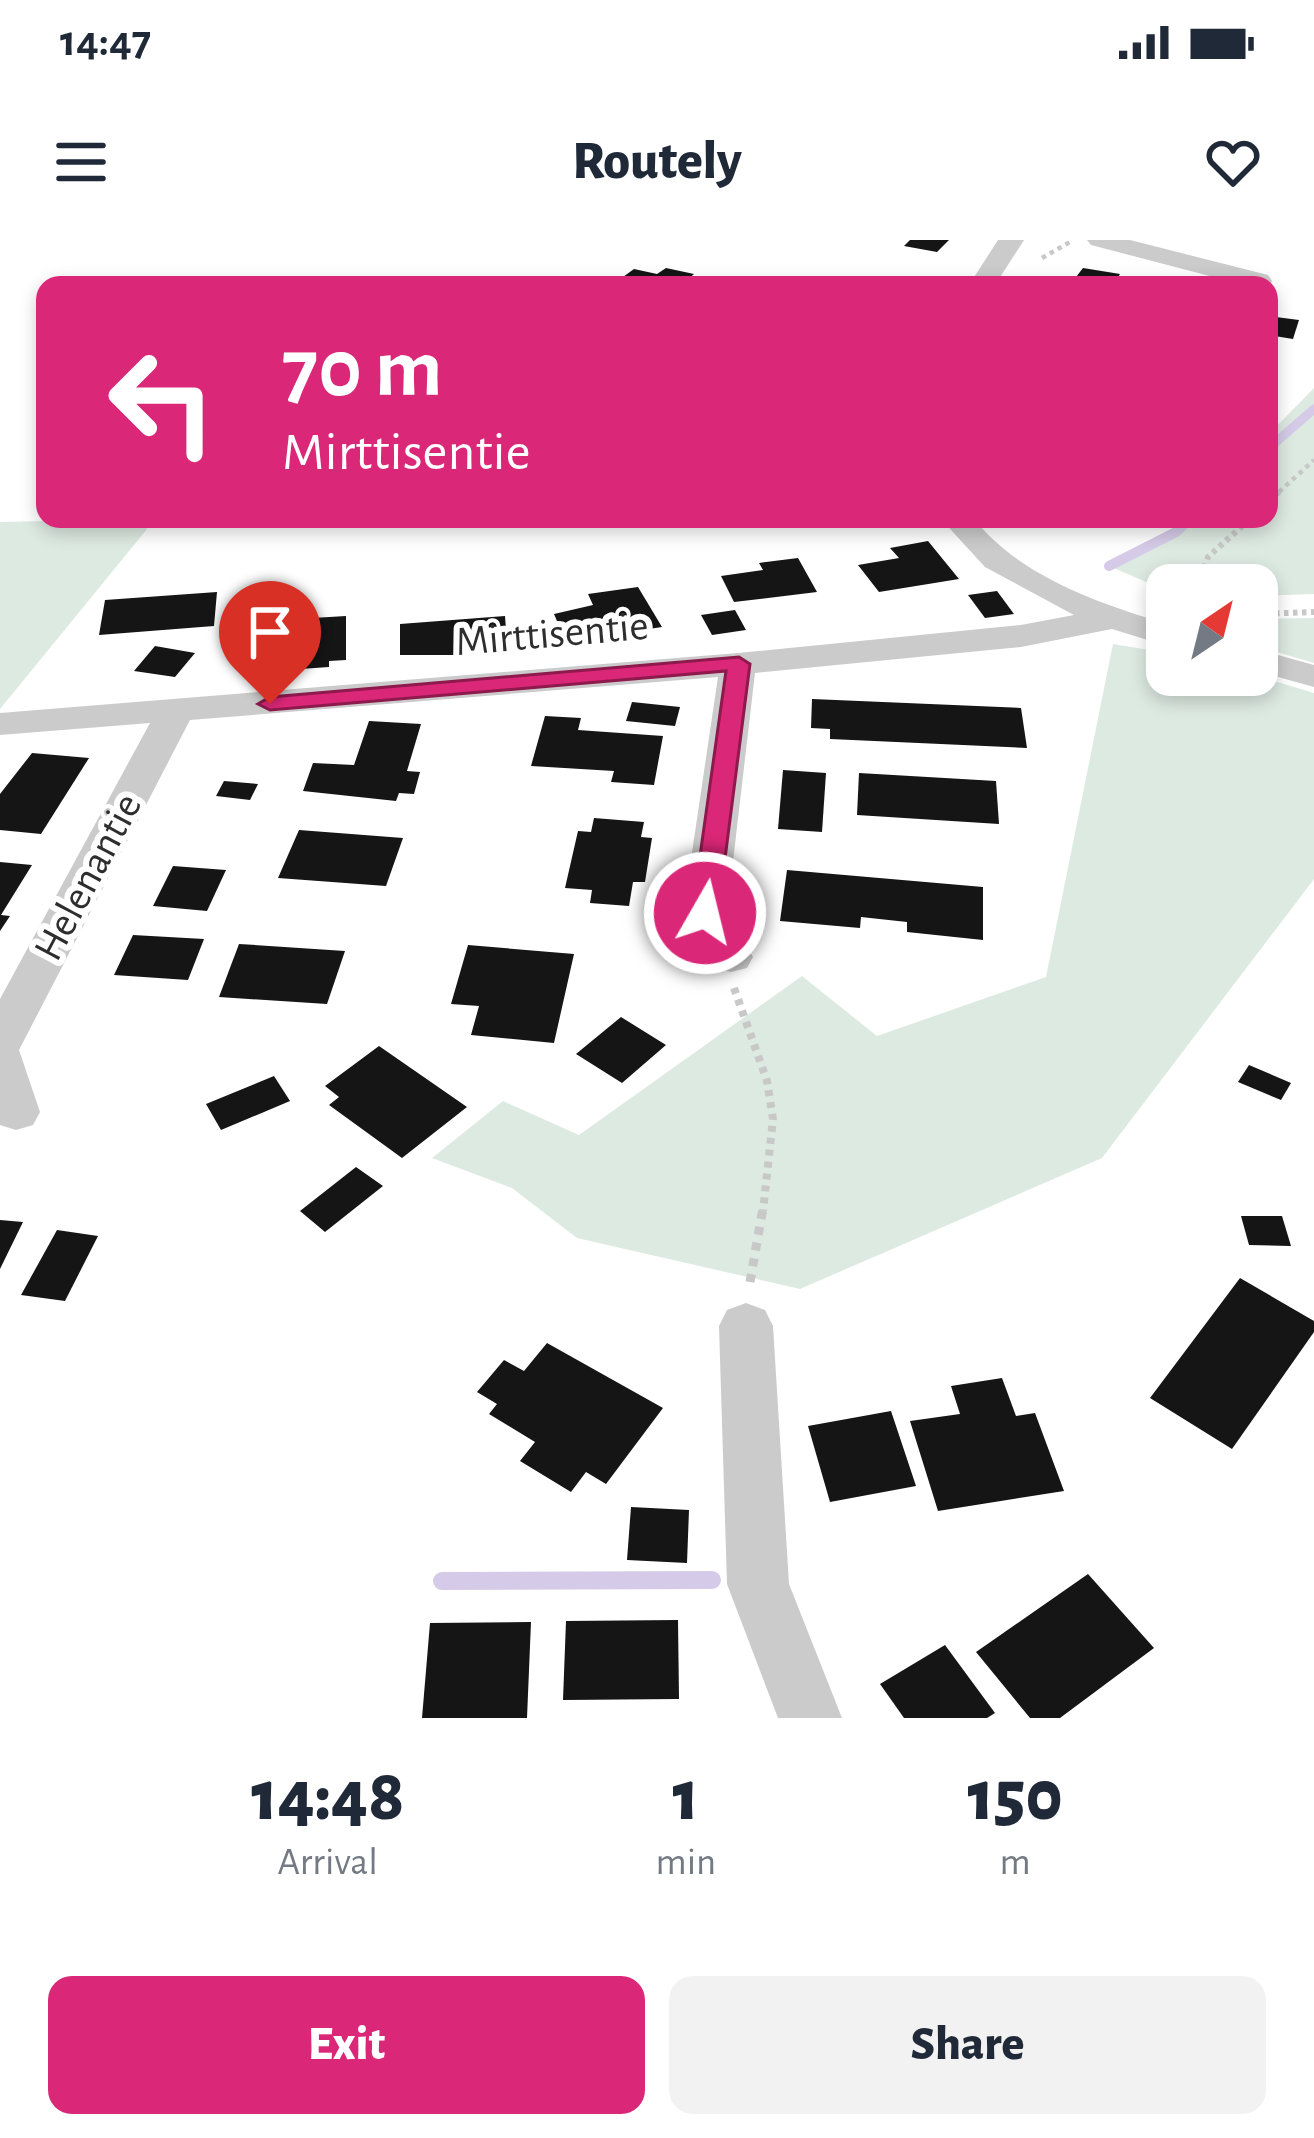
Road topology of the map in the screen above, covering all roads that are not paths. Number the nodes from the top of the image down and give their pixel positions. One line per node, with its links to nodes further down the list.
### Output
1 (1012, 240): 3 (street)
2 (1100, 240): 4 (street)
3 (988, 276)
4 (1240, 276)
5 (963, 528): 6 (street)
6 (1110, 619): 7 (street); 8 (street, Mirttisentie)
7 (1146, 629)
8 (739, 664): 11 (street, Mirttisentie); 13 (street)
9 (1278, 666): 10 (street)
10 (1314, 676)
11 (176, 711): 12 (street, Mirttisentie); 14 (street, Helenantie)
12 (0, 724)
13 (731, 957)
14 (0, 1042)
15 (0, 1058): 16 (street)
16 (16, 1112)
17 (746, 1326): 18 (street)
18 (810, 1718)

